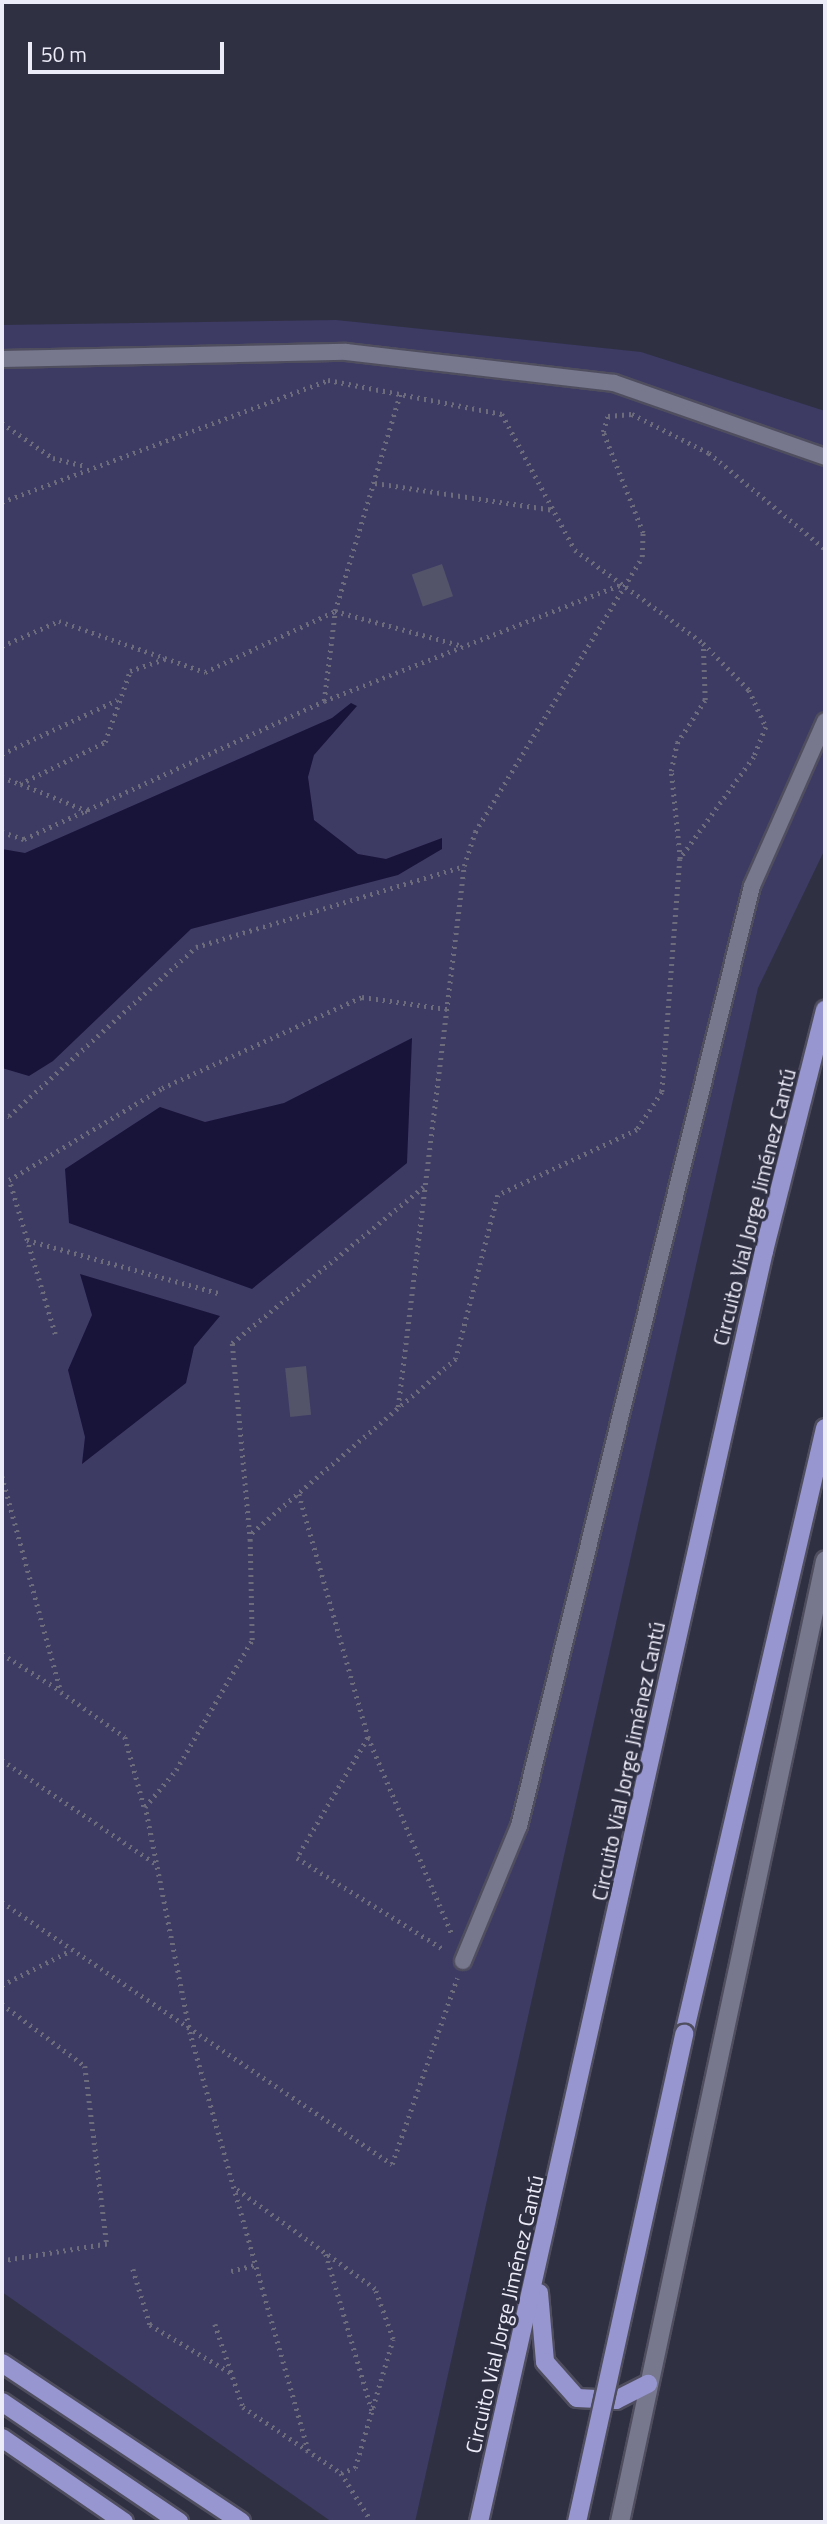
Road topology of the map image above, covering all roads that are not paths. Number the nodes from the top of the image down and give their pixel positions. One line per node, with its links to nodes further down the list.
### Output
1 (2, 359): 2 (street)
2 (825, 457)
3 (825, 721): 7 (street)
4 (825, 1010): 8 (main road, Circuito Vial Jorge Jiménez Cantú)
5 (825, 1428): 17 (main road, bridge)
6 (825, 1561): 10 (street)
7 (463, 1961)
8 (538, 2272): 10 (main road); 16 (main road, Circuito Vial Jorge Jiménez Cantú)
9 (2, 2363): 15 (main road)
10 (648, 2384): 18 (street)
11 (2, 2402): 14 (main road)
12 (2, 2438): 13 (main road)
13 (124, 2522)
14 (179, 2522)
15 (241, 2522)
16 (479, 2522)
17 (577, 2522)
18 (620, 2522)

